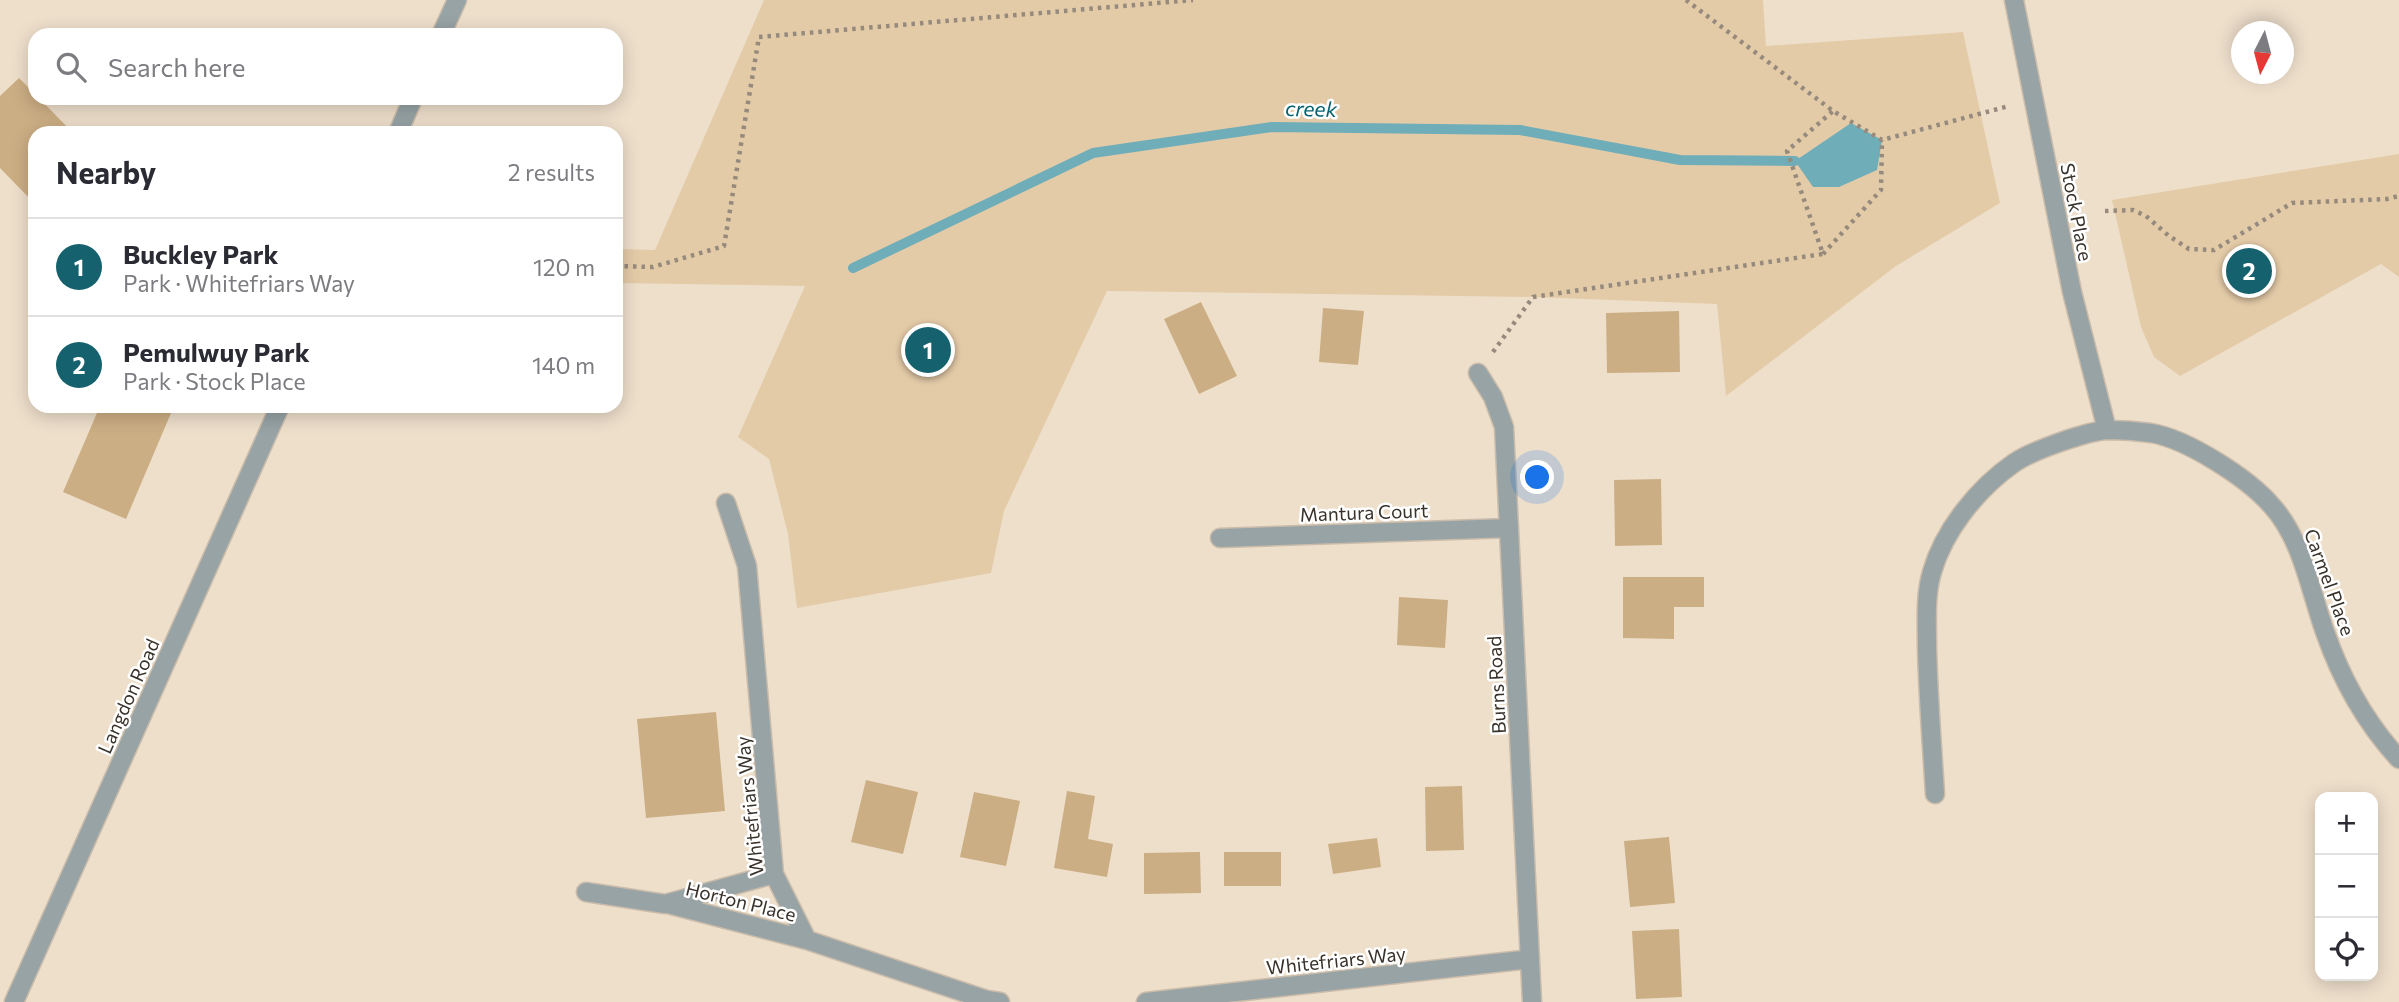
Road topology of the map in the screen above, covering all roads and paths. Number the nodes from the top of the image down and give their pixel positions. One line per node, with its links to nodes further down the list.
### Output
1 (457, 0): 5 (street)
2 (1193, 0): 14 (path)
3 (1686, 0): 8 (path)
4 (2014, 0): 6 (street, Stock Place)
5 (444, 28)
6 (2033, 99): 10 (path); 17 (street, Stock Place)
7 (410, 105): 9 (street)
8 (1833, 111): 10 (path); 13 (path)
9 (401, 126)
10 (1882, 140): 13 (path)
11 (2399, 196): 12 (path)
12 (2105, 211)
13 (1823, 254): 15 (path)
14 (623, 266)
15 (1478, 373): 19 (street, Burns Road)
16 (277, 413): 28 (street, Langdon Road)
17 (2107, 430): 21 (street, Carmel Place); 22 (street, Carmel Place)
18 (726, 503): 23 (street, Whitefriars Way)
19 (1509, 528): 20 (street, Mantura Court); 27 (street, Burns Road)
20 (1220, 538)
21 (2399, 759)
22 (1934, 794)
23 (774, 874): 25 (street, Horton Place); 26 (street, Whitefriars Way)
24 (586, 892): 25 (street, Horton Place)
25 (665, 904): 26 (street, Horton Place)
26 (807, 940): 29 (street)
27 (1530, 959): 30 (street, Whitefriars Way); 31 (street, Burns Road)
28 (13, 1002)
29 (1000, 1002)
30 (1146, 1002)
31 (1532, 1002)

